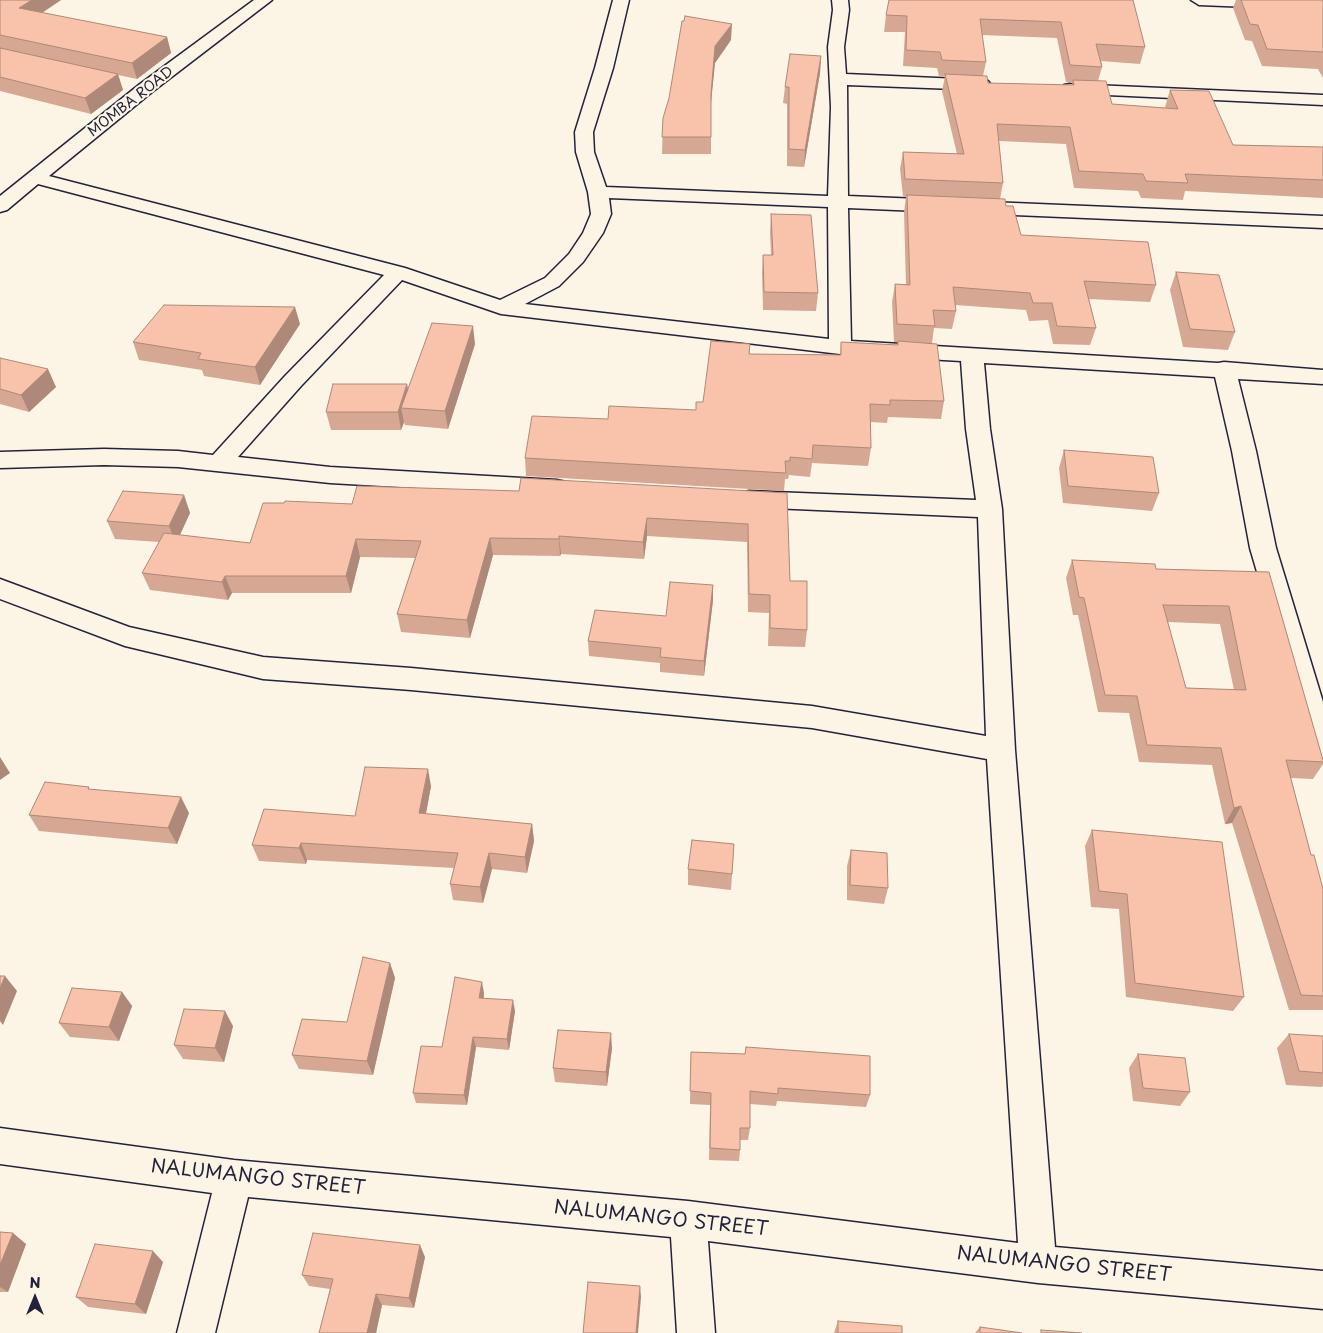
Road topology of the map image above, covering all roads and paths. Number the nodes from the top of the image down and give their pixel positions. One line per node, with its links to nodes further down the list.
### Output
1 (264, 0): 9 (street, MOMBA ROAD)
2 (621, 0): 13 (street)
3 (840, 0): 6 (street)
4 (1199, 0): 5 (street)
5 (1323, 5)
6 (838, 79): 8 (street); 14 (street)
7 (126, 84): 9 (street)
8 (996, 86)
9 (146, 88): 12 (street, MOMBA ROAD)
10 (1056, 88): 11 (street)
11 (1323, 100)
12 (36, 178): 15 (street, MOMBA ROAD); 17 (street)
13 (598, 192): 14 (street); 18 (street)
14 (838, 204): 16 (street); 19 (street)
15 (0, 206)
16 (1323, 222)
17 (398, 272): 18 (street); 24 (street)
18 (501, 308): 19 (street)
19 (840, 347): 20 (street)
20 (972, 354): 21 (street); 27 (street)
21 (1224, 369): 22 (street); 29 (street)
22 (1323, 377)
23 (0, 460): 24 (street)
24 (219, 463): 25 (street)
25 (576, 489)
26 (724, 498): 27 (street)
27 (990, 509): 30 (street)
28 (0, 589): 30 (street)
29 (1323, 749)
30 (1001, 750): 34 (street)
31 (0, 1146): 32 (street, NALUMANGO STREET)
32 (234, 1178): 33 (street, NALUMANGO STREET); 36 (street)
33 (688, 1220): 34 (street, NALUMANGO STREET); 37 (street)
34 (1038, 1264): 35 (street, NALUMANGO STREET)
35 (1323, 1290)
36 (196, 1333)
37 (696, 1333)

